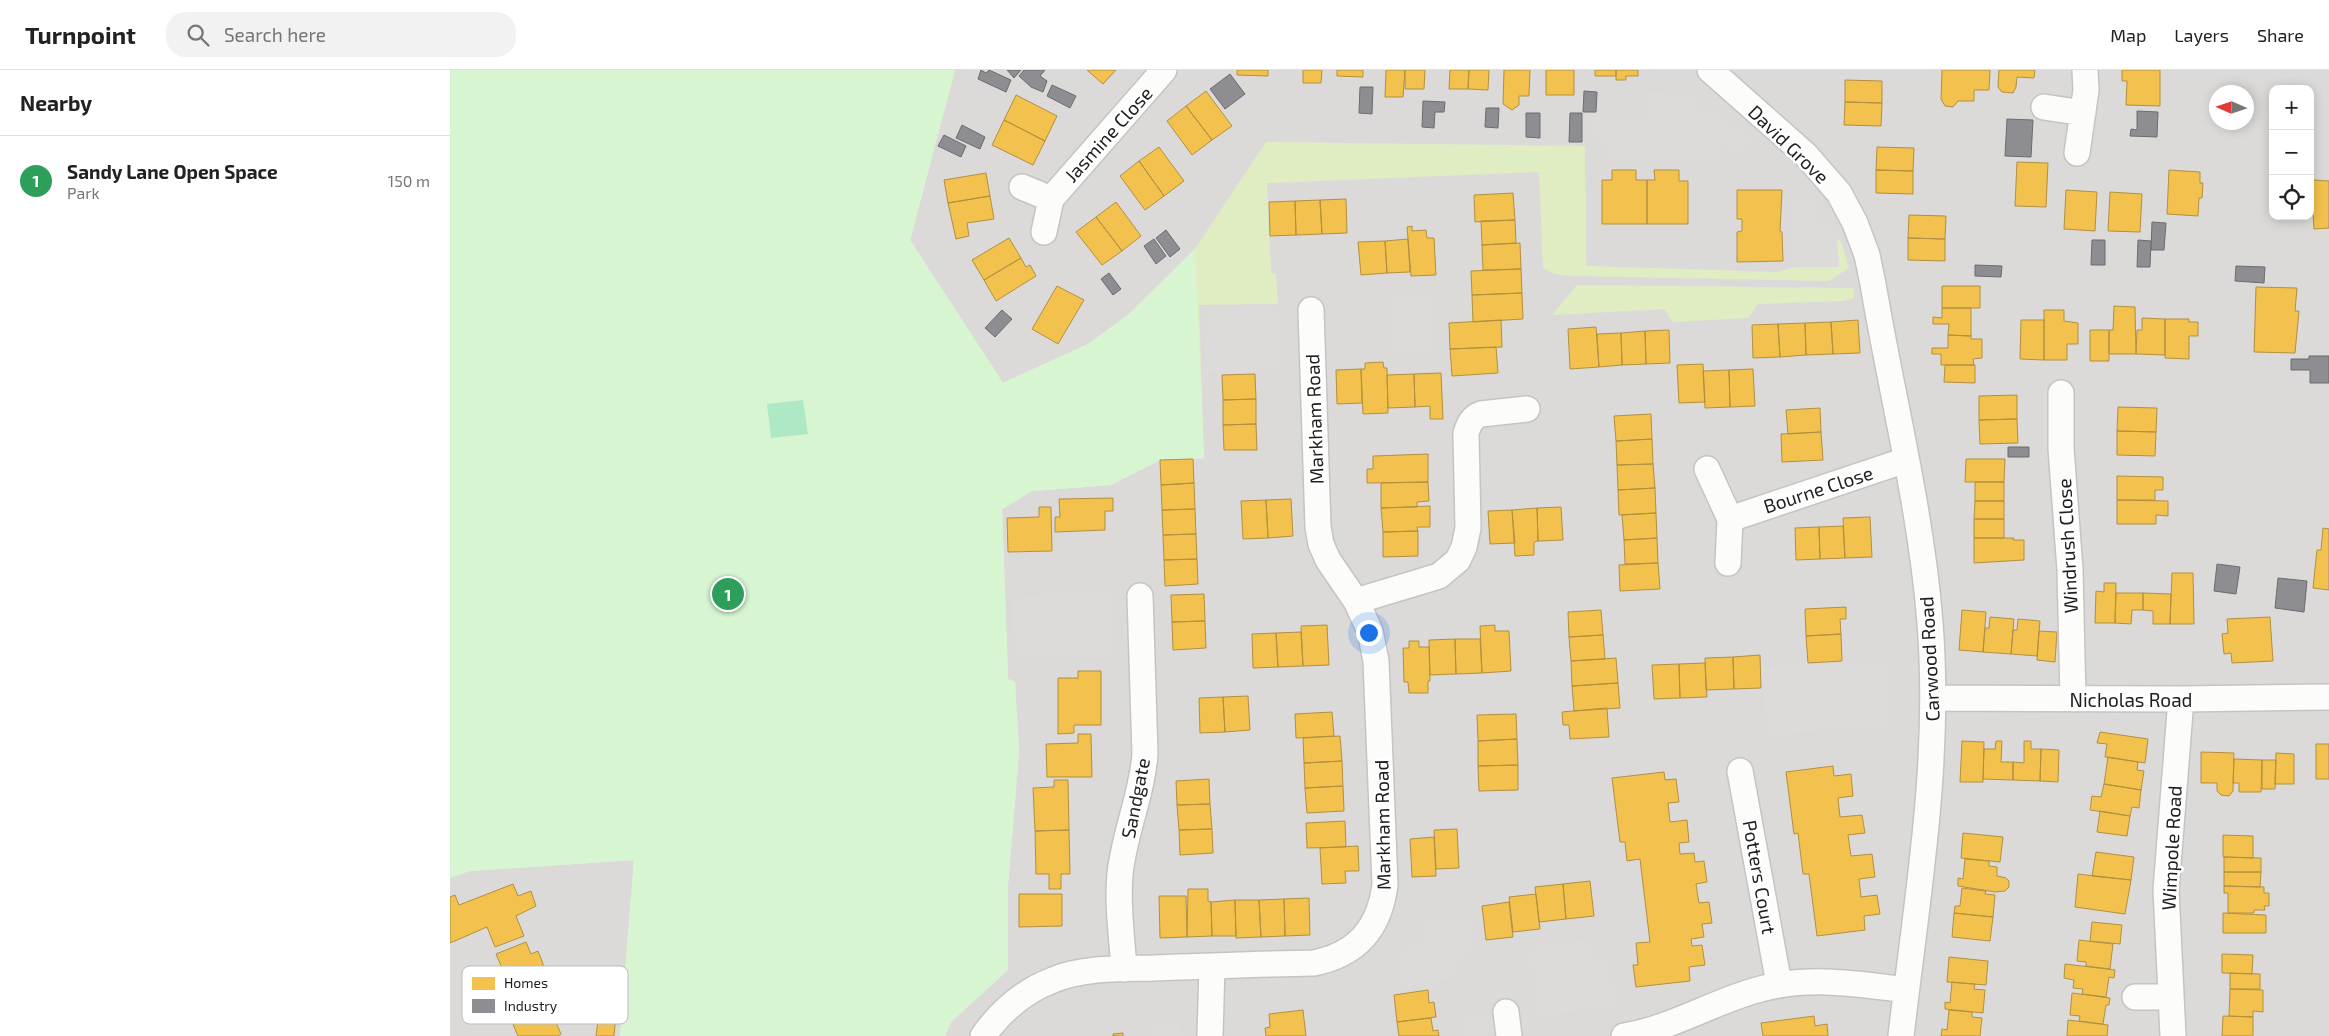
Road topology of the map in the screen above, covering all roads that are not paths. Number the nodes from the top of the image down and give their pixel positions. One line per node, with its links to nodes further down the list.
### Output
1 (1164, 70): 8 (street, Jasmine Close)
2 (1710, 70): 10 (street, David Grove)
3 (2085, 70): 5 (street)
4 (2044, 107): 5 (street)
5 (2083, 113): 6 (street)
6 (2077, 153)
7 (1022, 187): 8 (street, Jasmine Close)
8 (1051, 199): 9 (street, Jasmine Close)
9 (1044, 232)
10 (1873, 284): 14 (street, Carwood Road)
11 (1311, 310): 19 (street, Markham Road)
12 (2061, 393): 22 (street, Windrush Close)
13 (1528, 409): 19 (street)
14 (1906, 460): 16 (street, Bourne Close); 21 (street, Carwood Road)
15 (1707, 469): 16 (street)
16 (1730, 519): 17 (street)
17 (1728, 562)
18 (1140, 596): 26 (street, Sandgate)
19 (1356, 601): 25 (street, Markham Road)
20 (2329, 697): 23 (street, Nicholas Road)
21 (1933, 698): 22 (street, Nicholas Road); 28 (street, Carwood Road)
22 (2073, 698): 23 (street, Nicholas Road)
23 (2181, 700): 30 (street, Wimpole Road)
24 (1740, 771): 27 (street, Potters Court)
25 (1212, 966): 26 (street, Markham Road); 32 (street)
26 (1124, 969): 31 (street, Markham Road)
27 (1779, 984): 28 (street); 33 (street)
28 (1906, 990): 34 (street, Carwood Road)
29 (2135, 997): 30 (street)
30 (2170, 997): 35 (street, Wimpole Road)
31 (983, 1036)
32 (1210, 1036)
33 (1624, 1036)
34 (1901, 1036)
35 (2173, 1036)

